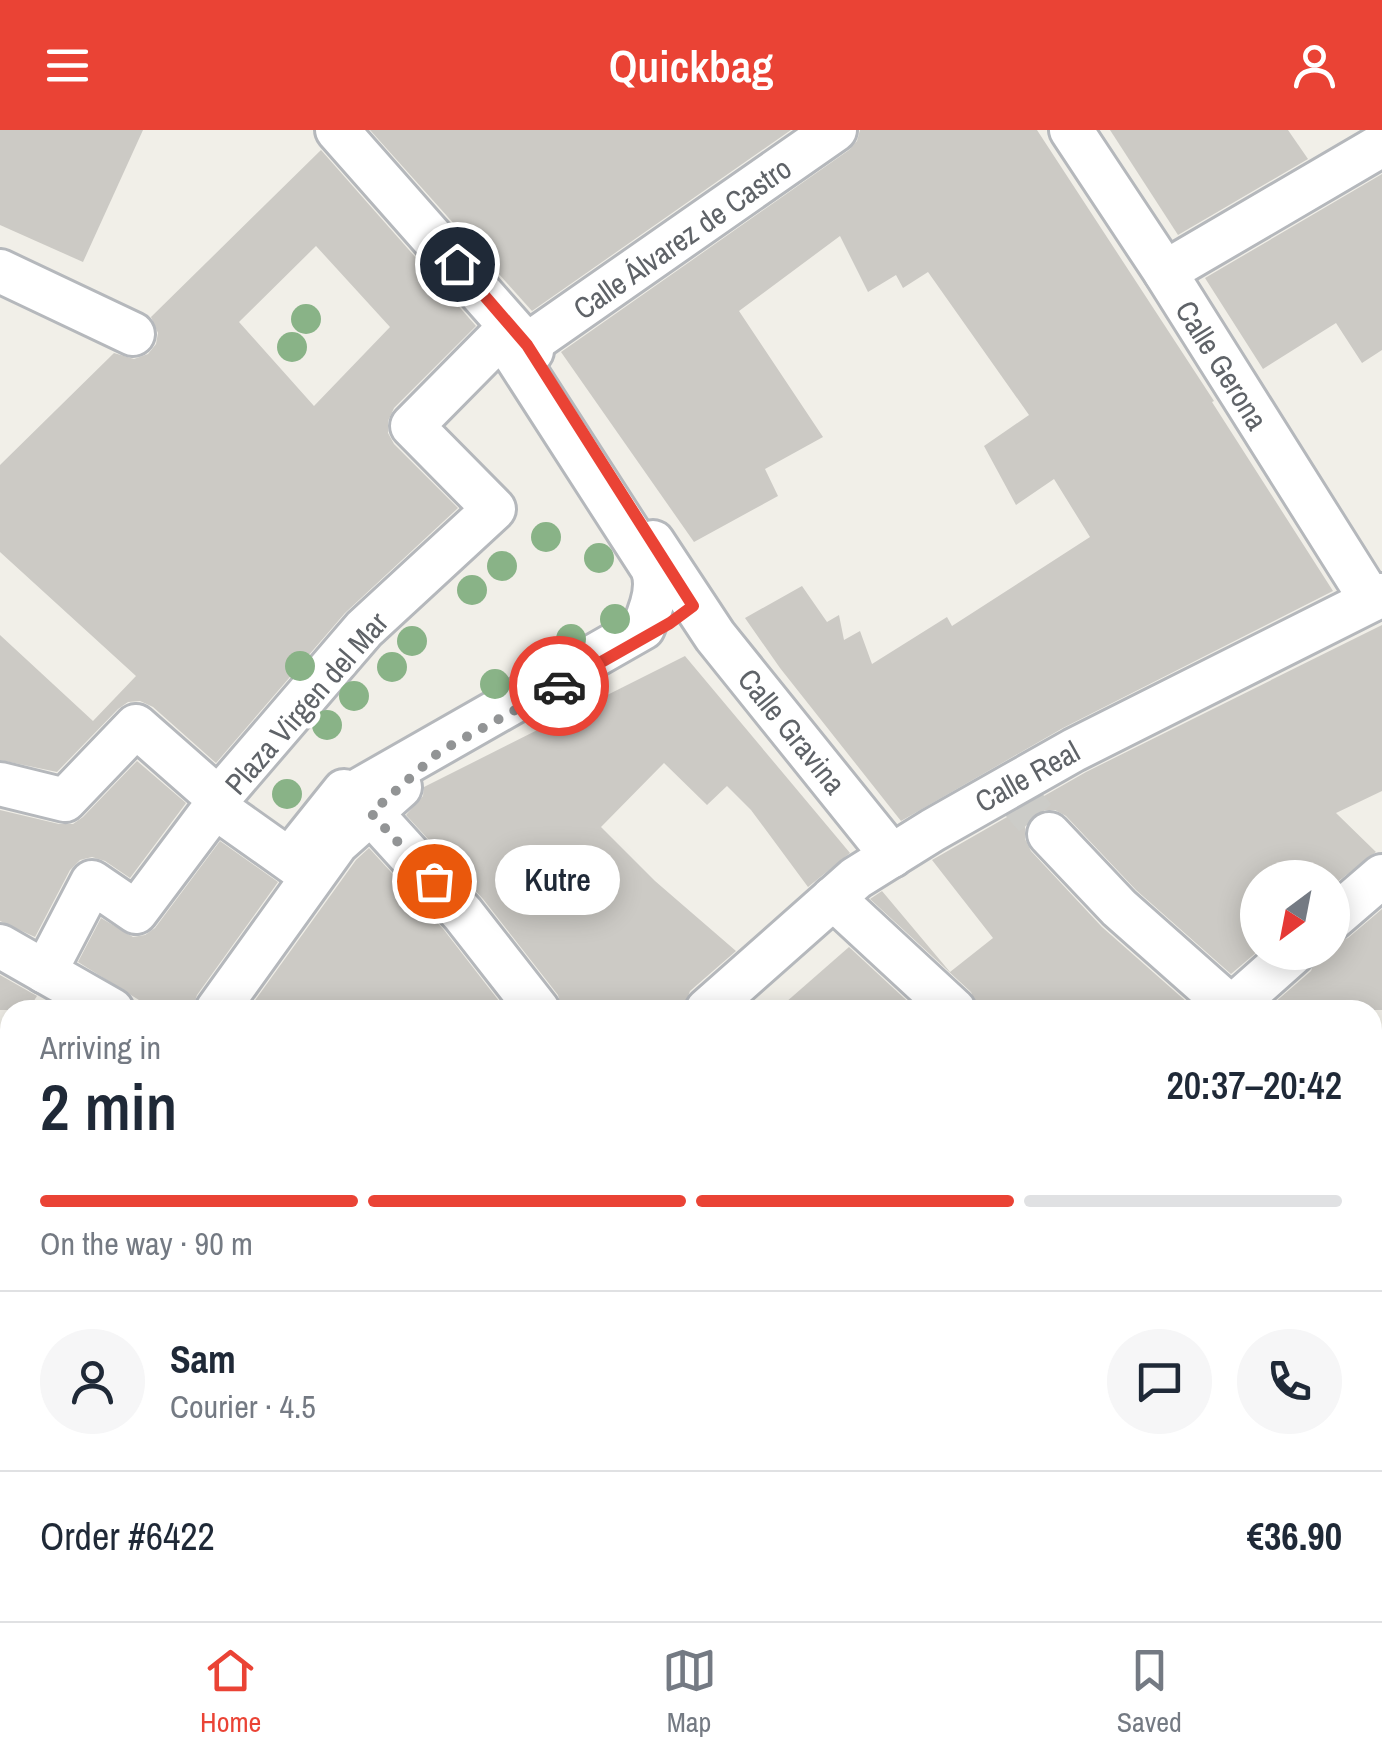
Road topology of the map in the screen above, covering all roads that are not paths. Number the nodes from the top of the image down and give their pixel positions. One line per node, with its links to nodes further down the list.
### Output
1 (337, 130): 8 (street)
2 (835, 130): 8 (street, Calle Álvarez de Castro)
3 (1071, 130): 6 (street, Calle Gerona)
4 (1382, 145): 6 (street)
5 (0, 271): 7 (street)
6 (1165, 272): 9 (street, Calle Gerona)
7 (133, 334)
8 (527, 345): 10 (street)
9 (1376, 598): 15 (street, Calle Real)
10 (693, 606): 13 (street); 15 (street, Calle Gravina)
11 (0, 784): 12 (street)
12 (220, 800): 12 (street, Plaza Virgen del Mar); 21 (street)
13 (371, 813): 23 (street); 24 (street)
14 (1049, 834): 27 (street)
15 (892, 856): 17 (street, Calle Real)
16 (1382, 876): 18 (street)
17 (833, 898): 25 (street, Calle Real); 26 (street)
18 (1350, 904)
19 (0, 946): 21 (street)
20 (1274, 970): 28 (street)
21 (51, 989): 22 (street)
22 (83, 1000)
23 (224, 1000)
24 (530, 1000)
25 (718, 1000)
26 (943, 1000)
27 (1222, 1000)
28 (1242, 1000)

